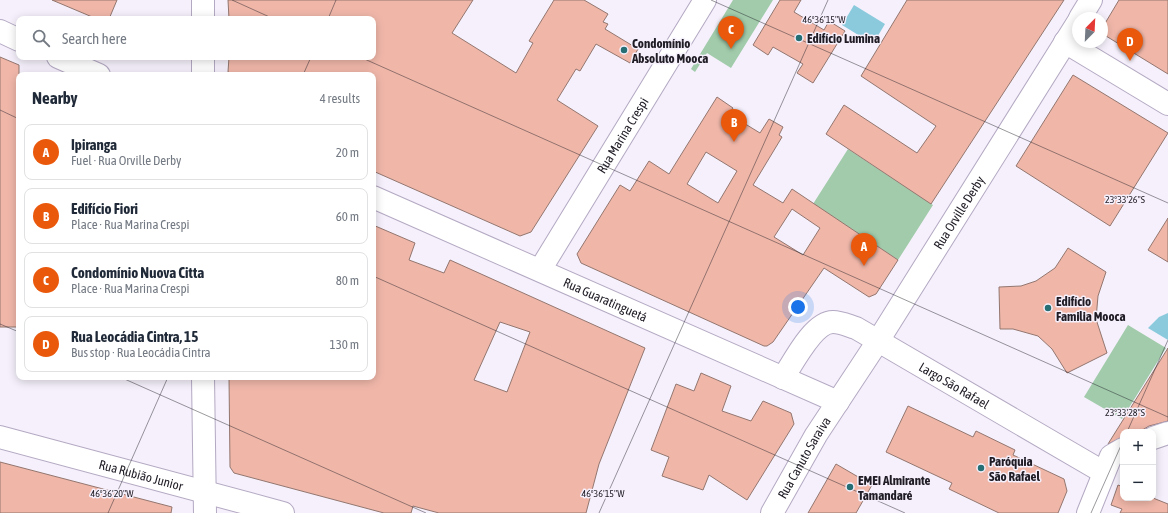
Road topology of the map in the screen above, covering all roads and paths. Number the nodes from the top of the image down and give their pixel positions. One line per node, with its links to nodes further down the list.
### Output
1 (203, 0): 5 (street)
2 (706, 0): 16 (street, Rua Marina Crespi)
3 (1091, 0): 4 (street)
4 (1084, 12)
5 (203, 16)
6 (0, 31): 8 (street)
7 (1072, 31): 9 (street, Rua Orville Derby)
8 (16, 39)
9 (1065, 42): 14 (street); 17 (street, Rua Orville Derby)
10 (65, 60): 12 (street)
11 (203, 60): 13 (street)
12 (92, 72)
13 (203, 72)
14 (1168, 104)
15 (376, 198): 16 (street, Rua Guaratinguetá)
16 (540, 270): 18 (street, Rua Guaratinguetá)
17 (878, 342): 18 (street, Largo São Rafael); 20 (street, Rua Orville Derby); 25 (street, Largo São Rafael)
18 (783, 378): 20 (street, Rua Guaratinguetá)
19 (203, 380): 26 (street)
20 (838, 402): 28 (street, Rua Canuto Saraiva)
21 (1168, 433): 23 (street)
22 (0, 437): 26 (street, Rua Rubião Junior)
23 (1156, 437)
24 (1120, 451): 25 (street)
25 (1103, 472): 29 (street)
26 (205, 502): 27 (street, Rua Rubião Junior)
27 (283, 513)
28 (772, 513)
29 (1088, 513)

